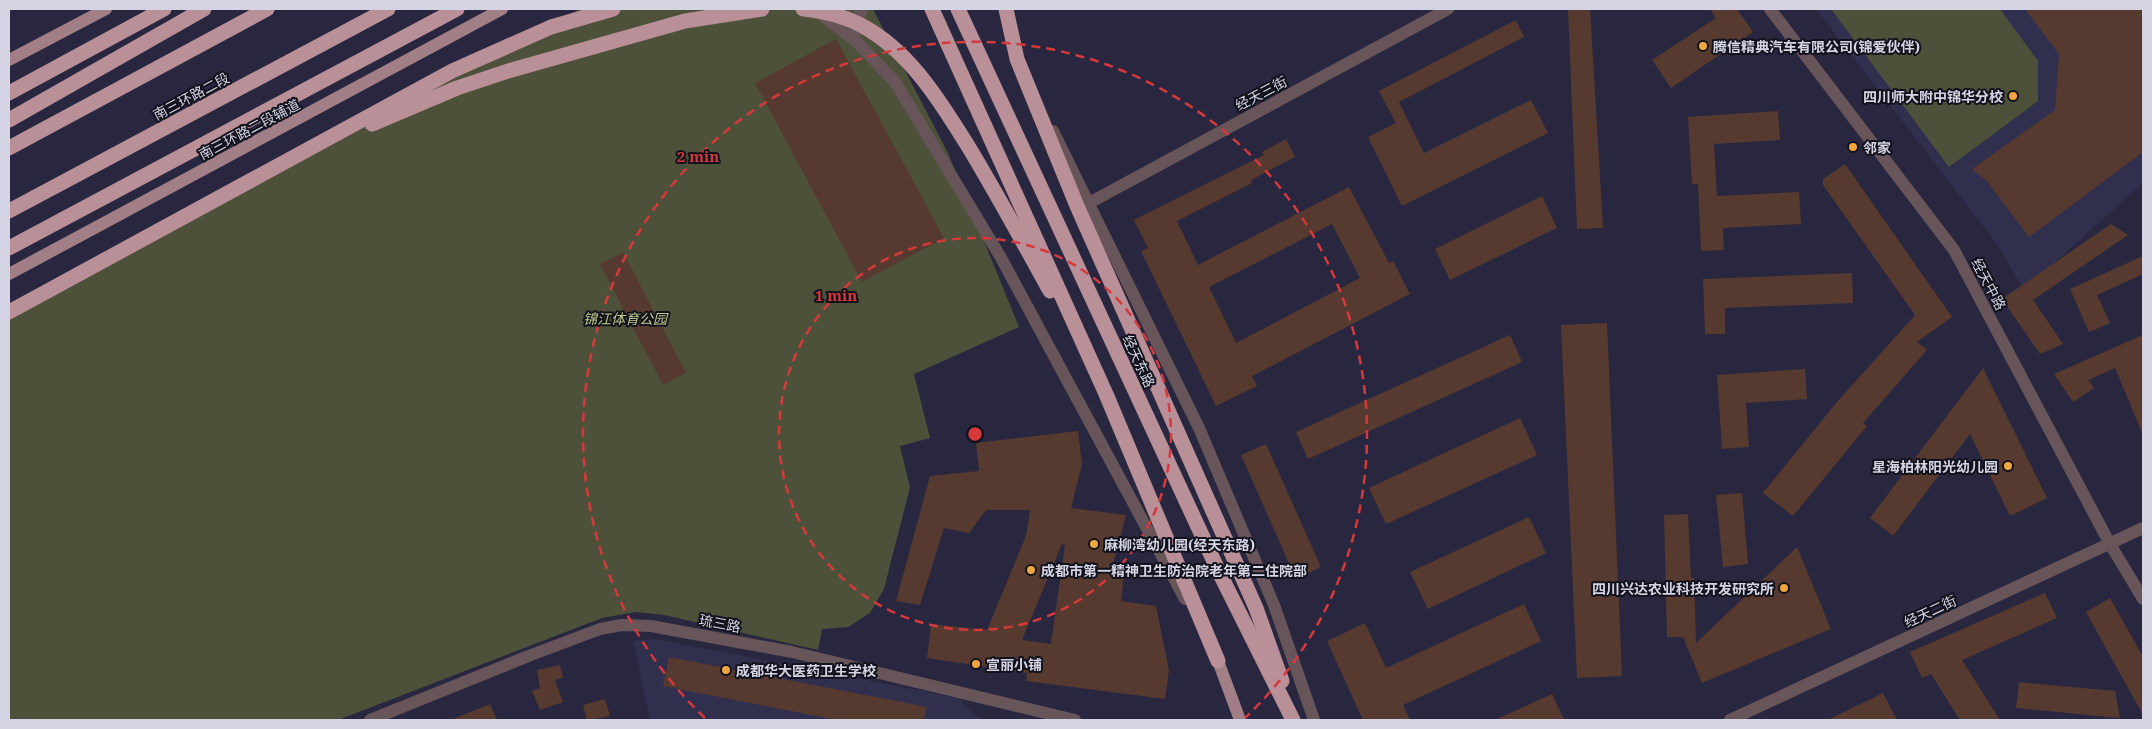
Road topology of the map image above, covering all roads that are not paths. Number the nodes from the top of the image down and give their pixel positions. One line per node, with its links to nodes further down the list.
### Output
1 (106, 9): 20 (main road)
2 (164, 9): 21 (highway)
3 (204, 9): 22 (highway)
4 (267, 9): 23 (highway)
5 (388, 9): 26 (highway, 南三环路二段)
6 (456, 9): 27 (highway)
7 (502, 9): 28 (main road, 南三环路二段辅道)
8 (613, 9): 24 (highway)
9 (762, 9): 24 (highway)
10 (803, 9): 30 (highway)
11 (814, 9): 19 (street)
12 (861, 9): 19 (street)
13 (1002, 9): 25 (street)
14 (1006, 9): 39 (highway)
15 (1448, 9): 25 (street, 经天三街)
16 (1770, 9): 32 (street, 经天中路)
17 (959, 11): 39 (highway, 经天东路)
18 (935, 15): 30 (highway)
19 (856, 41): 34 (street)
20 (9, 60)
21 (9, 93)
22 (9, 120)
23 (9, 148)
24 (297, 155): 29 (highway)
25 (1089, 203): 40 (street)
26 (9, 211)
27 (9, 248)
28 (9, 274)
29 (9, 312)
30 (1106, 394): 34 (highway)
31 (2143, 528): 32 (street, 经天二街)
32 (2110, 544): 33 (street, 经天中路); 41 (street, 经天二街)
33 (2143, 599)
34 (1218, 661): 38 (main road)
35 (1037, 716): 36 (street, 琉三路); 37 (street, 琉三路)
36 (370, 720)
37 (1075, 720)
38 (1240, 720)
39 (1294, 720)
40 (1314, 720)
41 (1730, 720)

